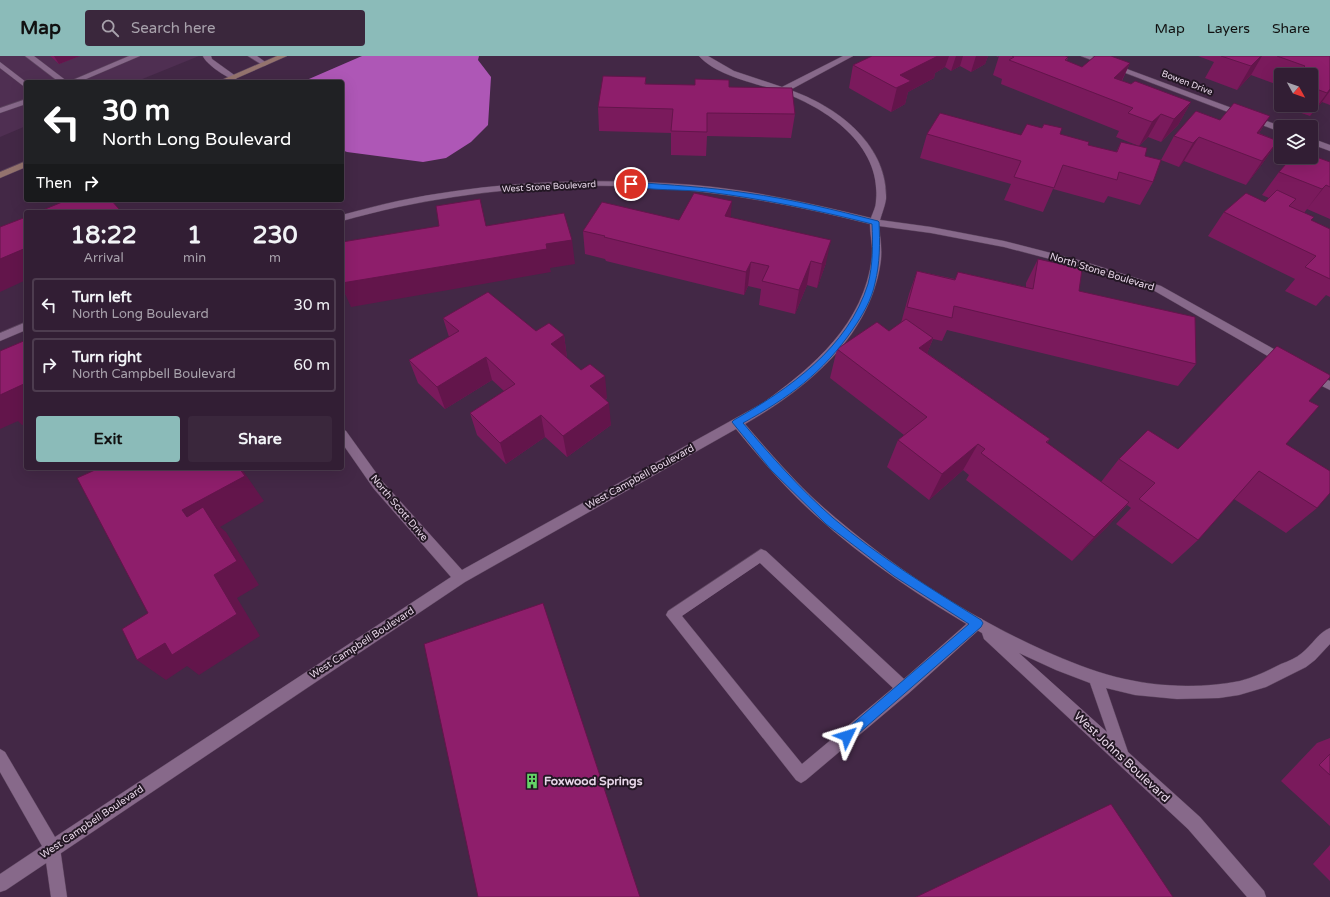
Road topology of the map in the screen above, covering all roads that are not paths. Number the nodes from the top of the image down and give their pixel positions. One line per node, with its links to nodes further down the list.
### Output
1 (29, 56): 12 (street)
2 (136, 56): 13 (street)
3 (207, 56): 11 (street)
4 (252, 56): 10 (street)
5 (284, 56): 10 (main road)
6 (703, 56): 16 (street, West Campbell Boulevard)
7 (849, 56): 16 (street)
8 (1085, 56): 19 (street, Bowen Drive)
9 (0, 64): 15 (street)
10 (264, 64): 11 (main road)
11 (233, 77): 14 (main road)
12 (61, 80)
13 (77, 80)
14 (226, 80)
15 (24, 84)
16 (783, 90): 25 (street, West Campbell Boulevard)
17 (24, 102): 18 (street)
18 (0, 111)
19 (1274, 126)
20 (1318, 144): 21 (street)
21 (1330, 148)
22 (24, 165): 23 (main road)
23 (0, 175)
24 (344, 217): 25 (street, West Stone Boulevard)
25 (875, 222): 28 (street, North Stone Boulevard); 29 (street, West Campbell Boulevard)
26 (24, 327): 27 (street)
27 (0, 337)
28 (1330, 386)
29 (737, 422): 31 (street, West Campbell Boulevard); 32 (street)
30 (344, 437): 31 (street, North Scott Drive)
31 (460, 578): 38 (street, West Campbell Boulevard)
32 (978, 623): 34 (street); 35 (street); 37 (street, West Johns Boulevard)
33 (1330, 634): 34 (street)
34 (1096, 678): 37 (street)
35 (904, 688): 35 (street)
36 (0, 757): 38 (street)
37 (1122, 758): 41 (street, West Johns Boulevard)
38 (52, 848): 39 (street, West Campbell Boulevard); 40 (street)
39 (0, 884)
40 (59, 897)
41 (1258, 897)

